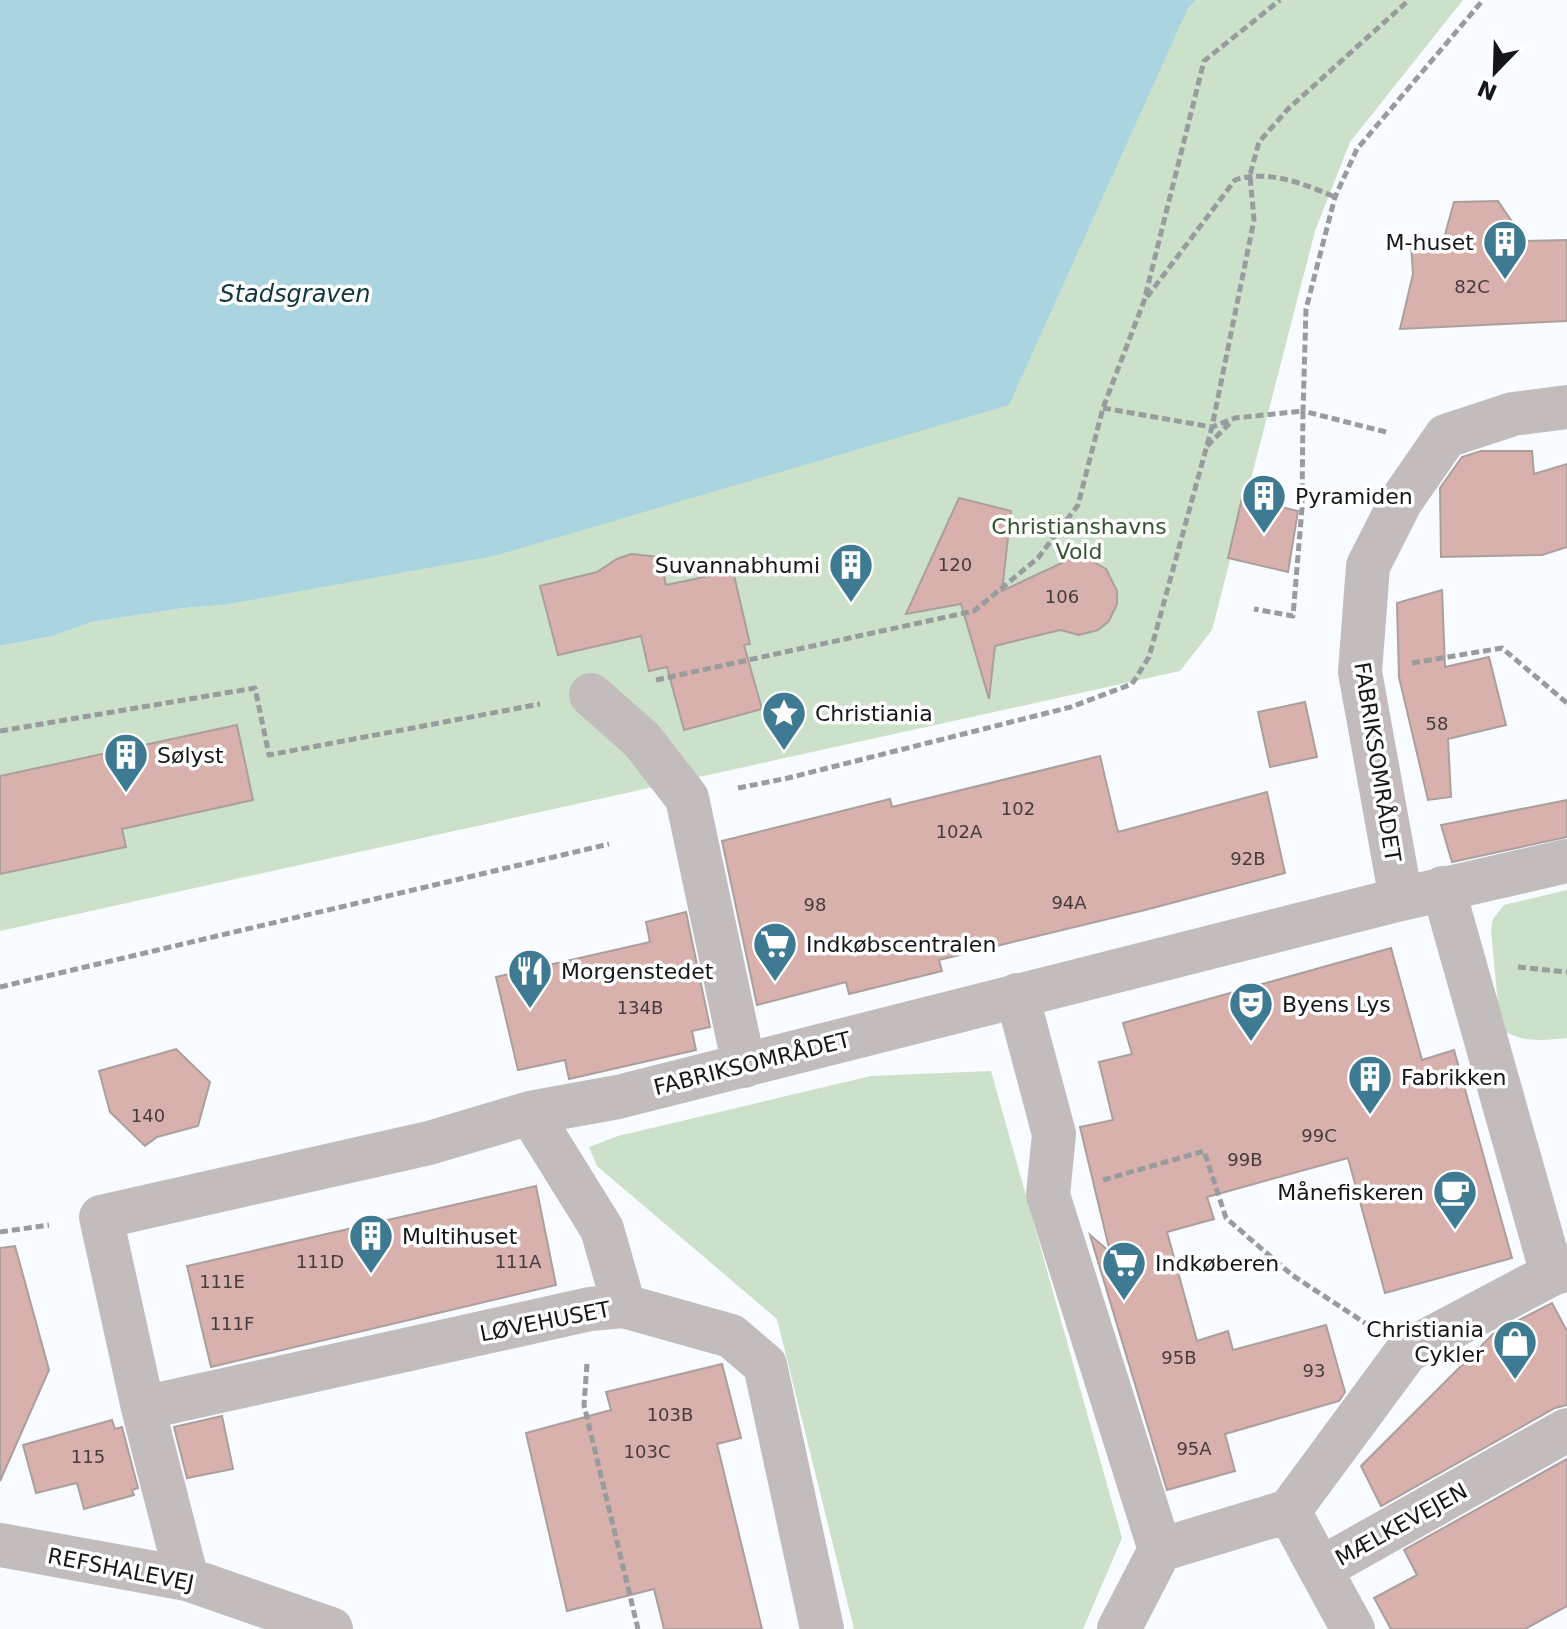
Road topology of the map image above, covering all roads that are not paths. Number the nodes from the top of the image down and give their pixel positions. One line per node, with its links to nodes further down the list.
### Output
1 (1567, 407): 5 (street, FABRIKSOMRÅDET)
2 (591, 695): 7 (street)
3 (1567, 861): 4 (street, FABRIKSOMRÅDET)
4 (1443, 888): 5 (street, FABRIKSOMRÅDET); 9 (street)
5 (1401, 899): 6 (street, FABRIKSOMRÅDET)
6 (1017, 995): 7 (street, FABRIKSOMRÅDET); 15 (street)
7 (744, 1066): 8 (street, FABRIKSOMRÅDET)
8 (530, 1113): 10 (street); 11 (street, FABRIKSOMRÅDET)
9 (1559, 1272): 13 (street)
10 (607, 1308): 11 (street, LØVEHUSET); 19 (street, LØVEHUSET)
11 (143, 1408): 17 (street)
12 (1567, 1430): 16 (street, MÆLKEVEJEN)
13 (1289, 1511): 15 (street); 16 (street, MÆLKEVEJEN)
14 (0, 1545): 17 (street, REFSHALEVEJ)
15 (1160, 1550): 20 (street)
16 (1320, 1569): 21 (street)
17 (187, 1579): 18 (street, REFSHALEVEJ)
18 (331, 1629)
19 (822, 1629)
20 (1119, 1629)
21 (1353, 1629)

